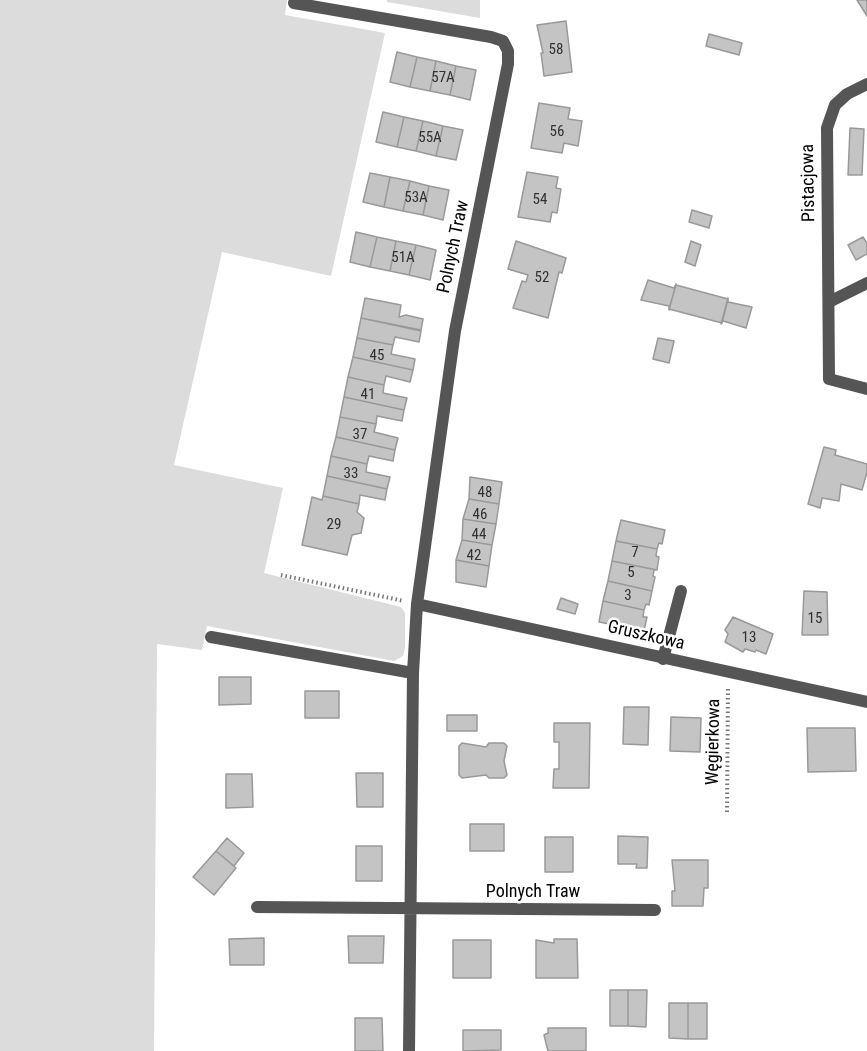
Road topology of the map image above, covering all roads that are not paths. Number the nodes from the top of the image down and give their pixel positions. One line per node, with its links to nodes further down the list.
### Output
1 (294, 3): 7 (street, Polnych Traw)
2 (867, 84): 4 (street, Pistacjowa)
3 (867, 283): 4 (street)
4 (829, 302): 5 (street, Pistacjowa)
5 (867, 389)
6 (681, 591): 9 (street)
7 (417, 604): 9 (street, Gruszkowa); 10 (street, Polnych Traw)
8 (211, 637): 10 (street)
9 (663, 659): 11 (street, Gruszkowa)
10 (413, 673): 13 (street, Polnych Traw)
11 (867, 702)
12 (256, 907): 13 (street, Polnych Traw)
13 (410, 909): 14 (street, Polnych Traw); 15 (street, Polnych Traw)
14 (656, 910)
15 (410, 1051)

